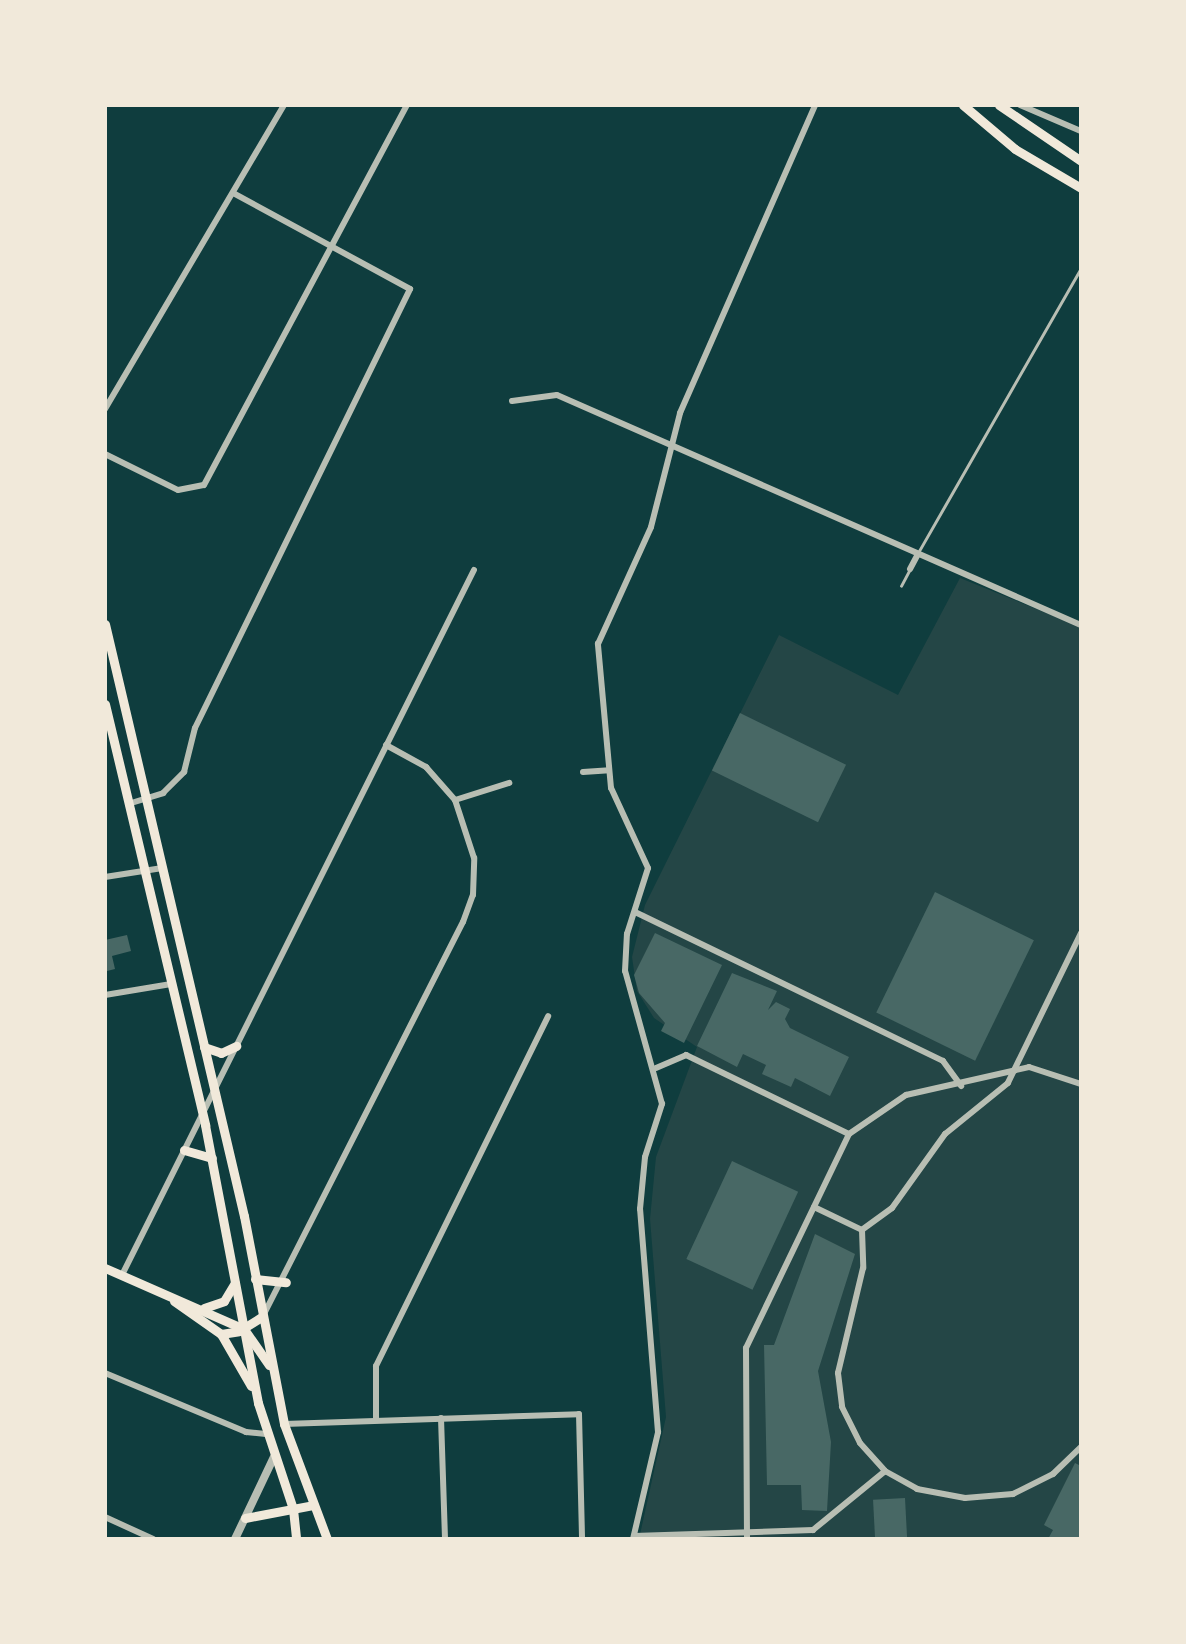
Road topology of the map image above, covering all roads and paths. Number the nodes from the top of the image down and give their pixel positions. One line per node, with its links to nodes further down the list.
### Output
1 (284, 105): 10 (street)
2 (407, 105): 11 (street)
3 (815, 105): 15 (street)
4 (962, 105): 9 (main road)
5 (999, 105): 8 (main road)
6 (1020, 105): 7 (street)
7 (1081, 131)
8 (1081, 161)
9 (1081, 188)
10 (233, 193): 11 (street); 14 (street)
11 (329, 247): 16 (street); 28 (street)
12 (1081, 268): 17 (lane)
13 (512, 401): 15 (street)
14 (105, 409)
15 (673, 445): 17 (street); 25 (street)
16 (105, 454)
17 (918, 554): 18 (street); 22 (street)
18 (910, 569): 20 (lane)
19 (474, 570): 24 (street)
20 (901, 586)
21 (105, 624): 28 (main road)
22 (1081, 625)
23 (105, 704): 30 (main road)
24 (386, 745): 29 (street); 39 (street)
25 (609, 770): 26 (street); 34 (street)
26 (583, 772)
27 (509, 783): 29 (street)
28 (146, 800): 30 (street); 31 (main road)
29 (455, 800): 56 (street)
30 (128, 804): 32 (main road)
31 (162, 868): 32 (street); 40 (main road)
32 (144, 871): 33 (street); 36 (main road)
33 (105, 877)
34 (635, 912): 41 (street); 44 (street)
35 (1081, 933): 42 (street)
36 (172, 984): 37 (street); 46 (main road)
37 (105, 995)
38 (548, 1016): 66 (street)
39 (236, 1046): 40 (main road); 45 (street)
40 (204, 1047): 45 (main road)
41 (656, 1068): 47 (street); 77 (street)
42 (1014, 1071): 43 (street); 44 (street); 51 (street)
43 (1081, 1084)
44 (961, 1086): 47 (street)
45 (214, 1089): 46 (street); 54 (main road)
46 (202, 1113): 48 (street); 49 (main road)
47 (849, 1134): 50 (street)
48 (184, 1150): 49 (main road); 53 (street)
49 (212, 1158): 55 (main road)
50 (814, 1207): 51 (street); 76 (street)
51 (862, 1230): 71 (street)
52 (105, 1268): 53 (main road)
53 (122, 1275): 57 (main road)
54 (256, 1279): 56 (main road); 59 (main road)
55 (236, 1281): 58 (main road); 60 (main road)
56 (286, 1282): 59 (street)
57 (161, 1292): 58 (main road); 61 (main road)
58 (204, 1308): 60 (main road)
59 (263, 1316): 60 (main road); 63 (main road)
60 (244, 1329): 61 (main road); 63 (main road); 64 (main road)
61 (221, 1334): 64 (main road)
62 (105, 1373): 68 (street)
63 (273, 1373): 67 (main road)
64 (258, 1403): 68 (main road)
65 (441, 1418): 66 (street); 82 (street); 83 (street)
66 (376, 1420): 67 (street)
67 (284, 1424): 72 (main road)
68 (266, 1434): 70 (main road)
69 (1081, 1447): 71 (street)
70 (274, 1457): 73 (main road); 75 (street)
71 (885, 1471): 76 (street)
72 (313, 1505): 73 (main road); 81 (main road)
73 (293, 1509): 75 (main road); 80 (main road)
74 (105, 1517): 78 (street)
75 (245, 1518): 79 (street)
76 (747, 1536): 77 (street)
77 (634, 1538)
78 (153, 1539)
79 (235, 1539)
80 (296, 1539)
81 (327, 1539)
82 (445, 1539)
83 (582, 1539)

